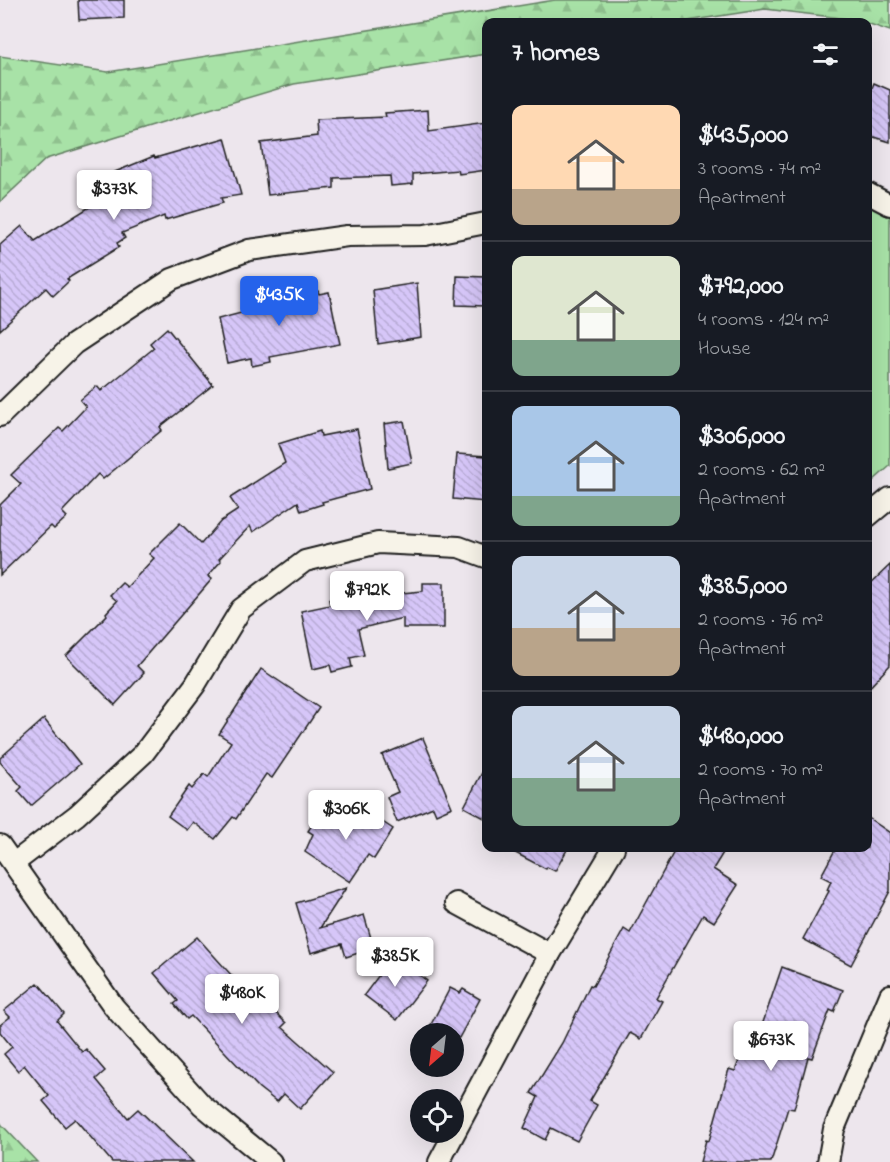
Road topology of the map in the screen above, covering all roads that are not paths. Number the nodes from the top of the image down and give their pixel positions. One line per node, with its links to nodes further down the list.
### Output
1 (872, 196): 2 (street)
2 (890, 205)
3 (482, 224): 4 (street)
4 (0, 416)
5 (890, 498): 6 (street)
6 (872, 513)
7 (482, 556): 10 (street)
8 (0, 845): 10 (street)
9 (612, 852): 12 (street)
10 (14, 862): 14 (street)
11 (456, 903): 12 (street)
12 (550, 954): 15 (street)
13 (890, 995): 16 (street)
14 (271, 1162)
15 (438, 1162)
16 (828, 1162)

